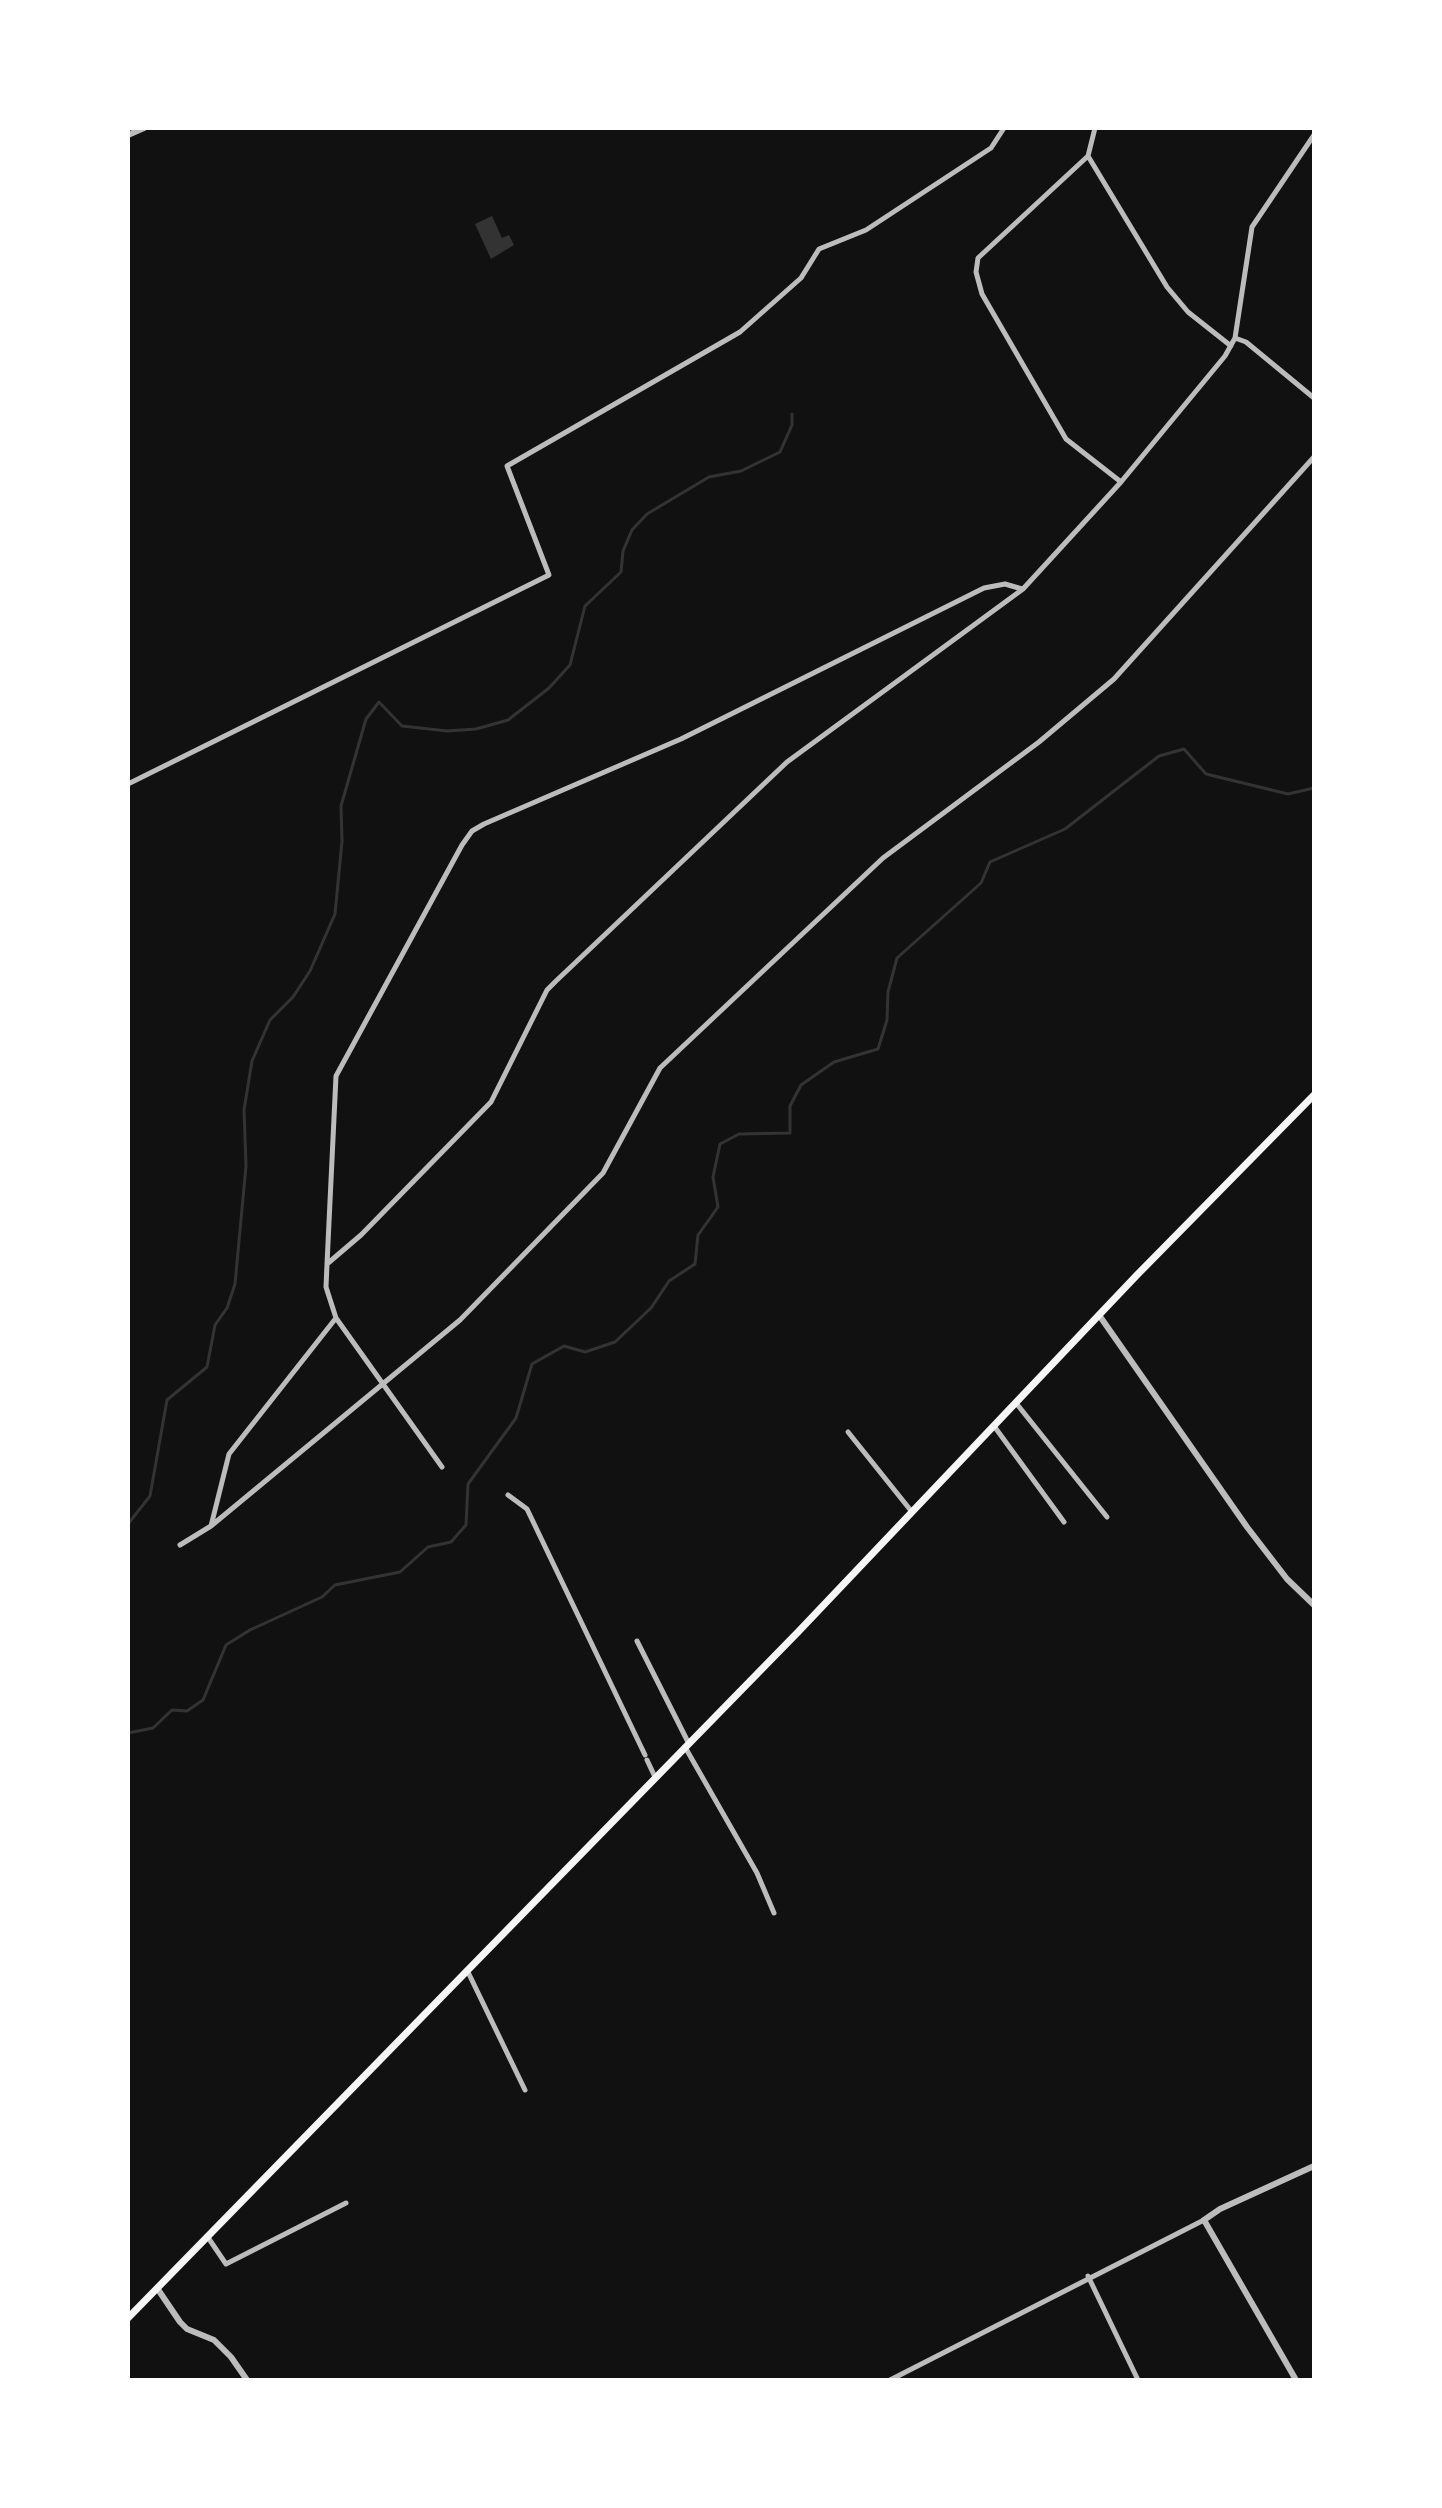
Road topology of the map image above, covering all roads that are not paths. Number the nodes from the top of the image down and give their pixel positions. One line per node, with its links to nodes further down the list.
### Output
1 (144, 128): 4 (street)
2 (1004, 128): 13 (street)
3 (1095, 128): 6 (street)
4 (128, 135)
5 (1314, 135): 7 (street)
6 (1088, 156): 8 (street); 11 (street)
7 (1235, 338): 8 (street); 9 (street)
8 (1231, 346): 11 (street)
9 (1314, 398)
10 (1314, 457): 18 (street)
11 (1121, 482): 12 (street)
12 (1023, 589): 15 (street); 15 (street)
13 (128, 784)
14 (1314, 1095): 16 (main road)
15 (327, 1264): 17 (street)
16 (1099, 1315): 19 (main road); 29 (street)
17 (336, 1318): 18 (street); 27 (street)
18 (386, 1383): 22 (street); 27 (street)
19 (1015, 1402): 20 (main road); 25 (street)
20 (993, 1425): 24 (main road); 26 (street)
21 (848, 1432): 24 (street)
22 (442, 1467)
23 (508, 1495): 32 (street)
24 (913, 1513): 31 (main road)
25 (1107, 1517)
26 (1064, 1522)
27 (211, 1526): 28 (street)
28 (180, 1545)
29 (1314, 1605)
30 (637, 1641): 31 (street)
31 (686, 1744): 32 (main road); 33 (street)
32 (655, 1777): 34 (main road)
33 (774, 1913)
34 (466, 1969): 35 (street); 39 (main road)
35 (525, 2090)
36 (1314, 2166): 38 (street)
37 (346, 2203): 39 (street)
38 (1204, 2220): 40 (street); 46 (street)
39 (207, 2236): 41 (main road)
40 (1088, 2276): 44 (street); 45 (street)
41 (157, 2288): 42 (main road); 43 (street)
42 (128, 2318)
43 (247, 2380)
44 (890, 2380)
45 (1138, 2380)
46 (1296, 2380)

